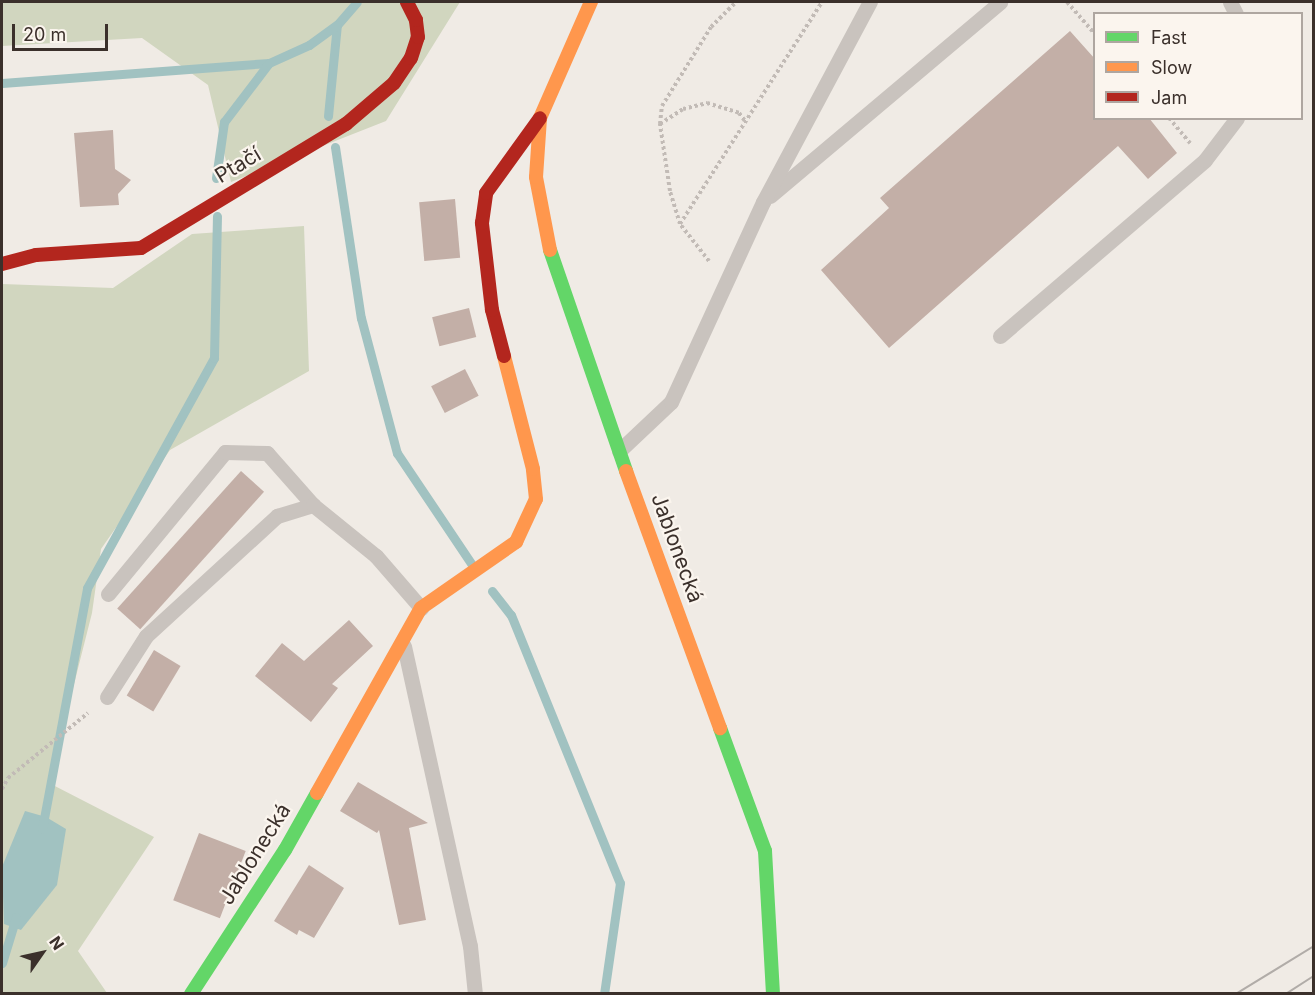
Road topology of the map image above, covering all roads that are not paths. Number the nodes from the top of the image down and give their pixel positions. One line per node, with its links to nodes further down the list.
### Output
1 (407, 2): 8 (street, Ptačí)
2 (590, 2): 5 (street, Jablonecká)
3 (870, 2): 7 (lane)
4 (1000, 2): 7 (lane)
5 (540, 118): 10 (street, Jablonecká); 13 (street, Jablonecká)
6 (1236, 120): 9 (lane)
7 (763, 202): 10 (lane)
8 (2, 264)
9 (1000, 336)
10 (619, 451): 18 (street, Jablonecká)
11 (313, 505): 12 (lane); 13 (lane); 15 (lane)
12 (108, 594)
13 (421, 608): 14 (street, Jablonecká)
14 (403, 640): 16 (street, Jablonecká); 17 (lane)
15 (107, 697)
16 (191, 993)
17 (475, 993)
18 (773, 993)

